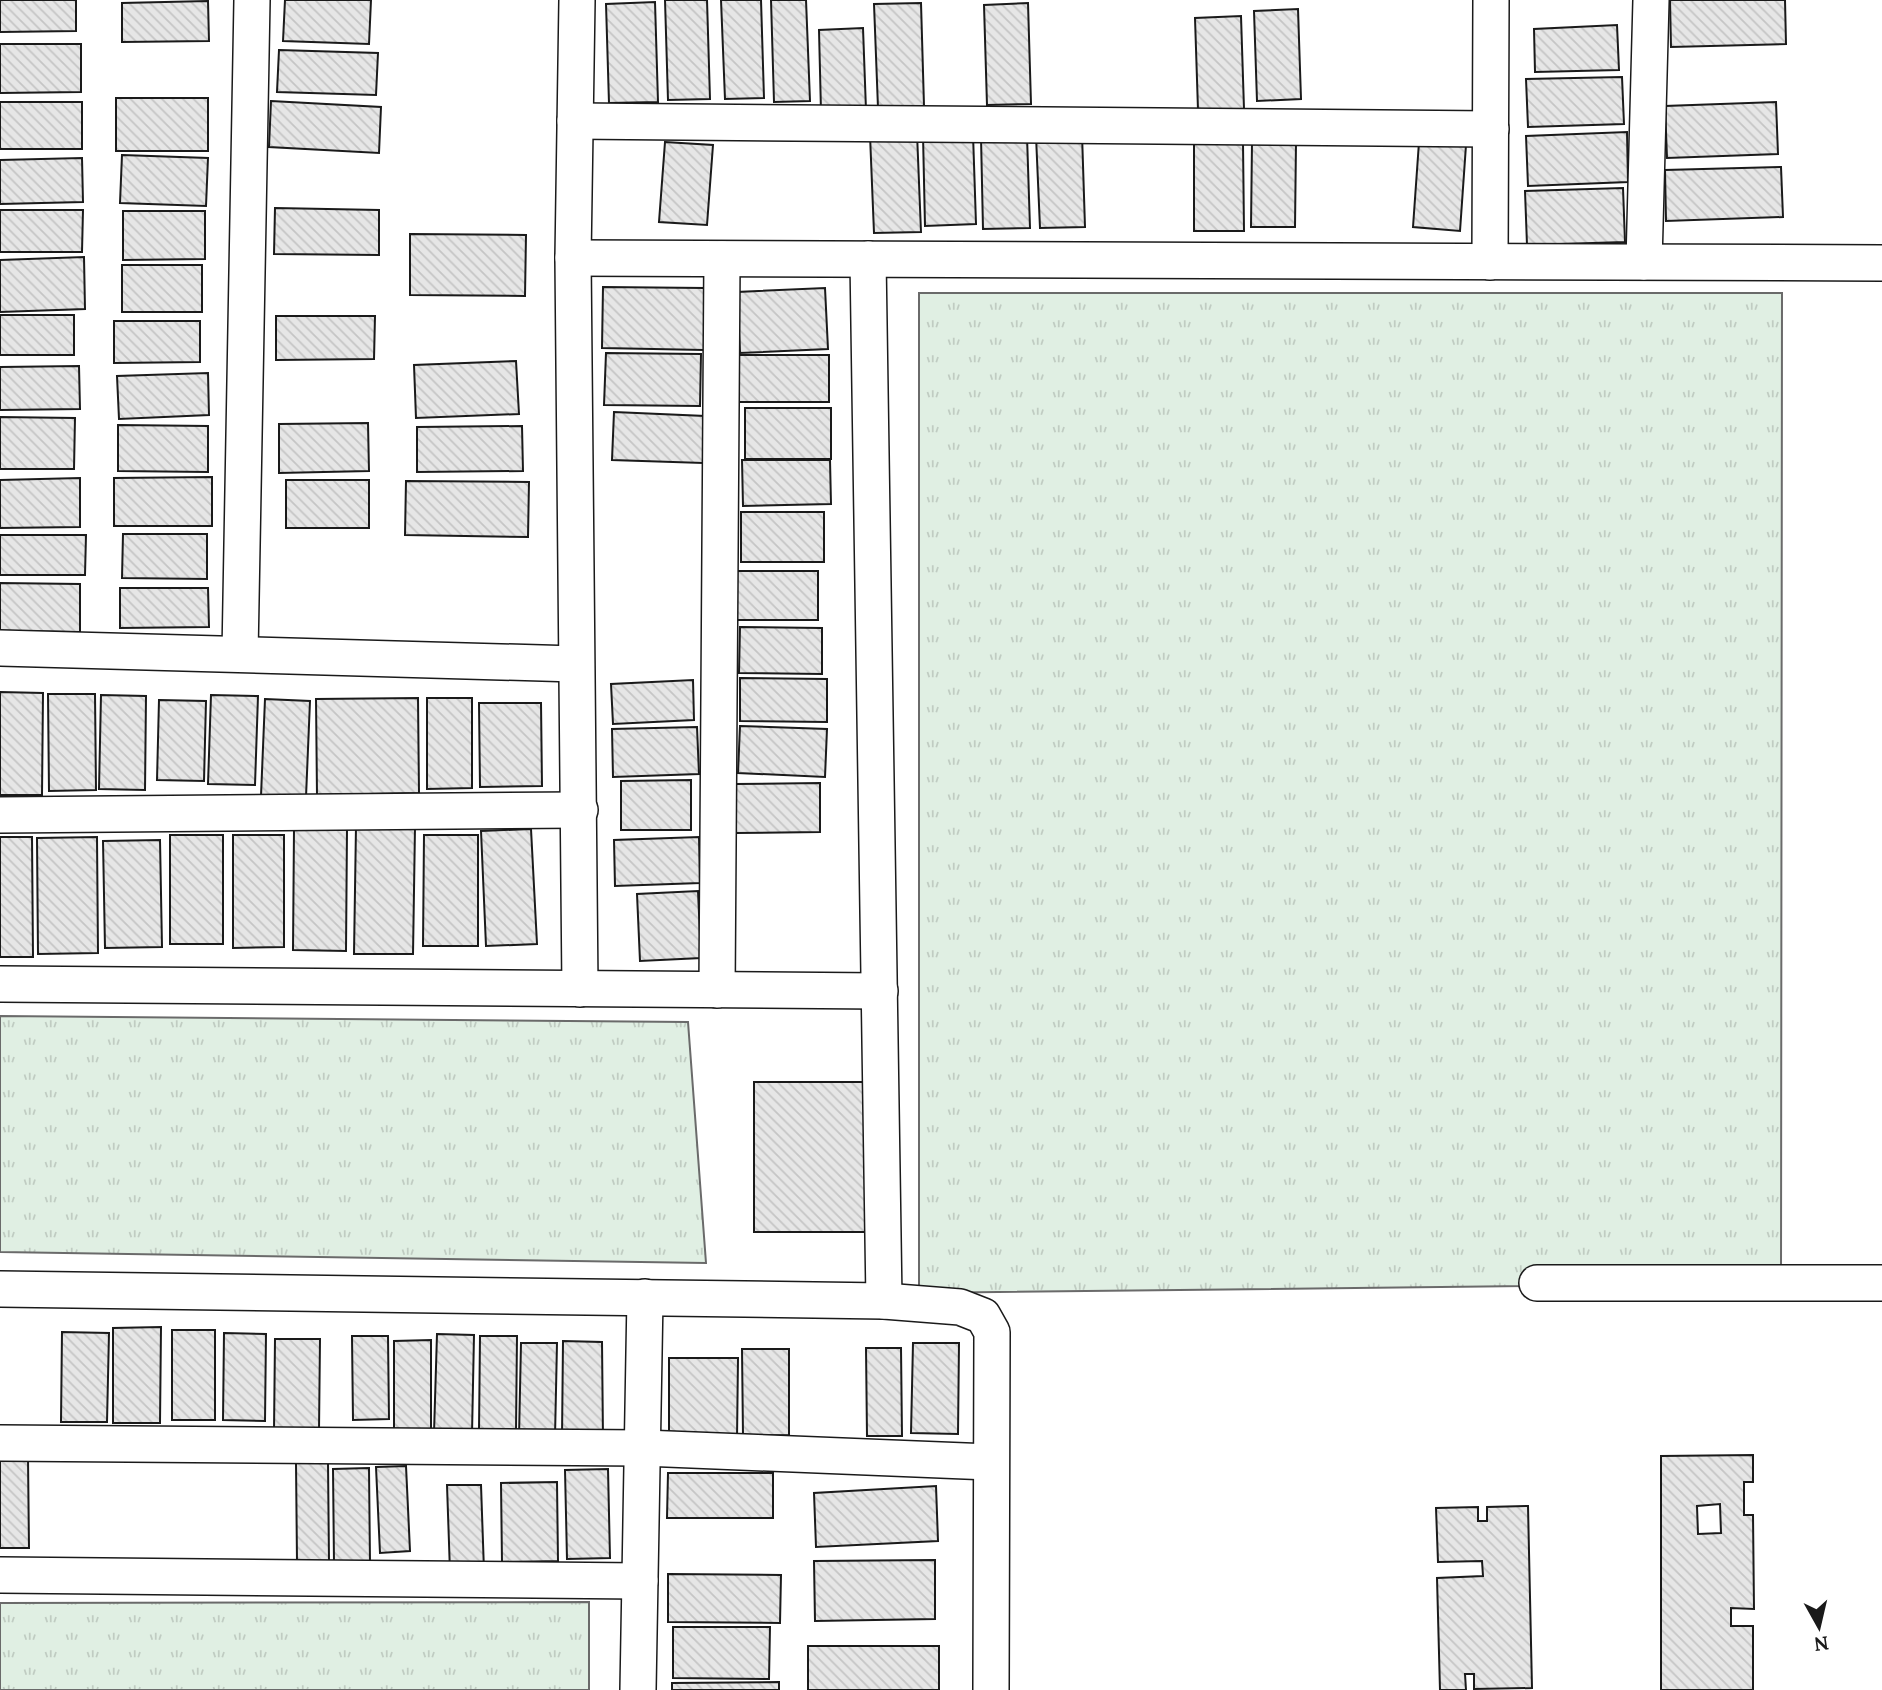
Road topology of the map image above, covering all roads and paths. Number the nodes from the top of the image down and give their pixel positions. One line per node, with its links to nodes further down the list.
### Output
1 (252, 0): 14 (street)
2 (577, 0): 5 (street)
3 (1491, 0): 6 (street)
4 (1651, 0): 11 (street)
5 (575, 121): 6 (street); 7 (street)
6 (1491, 129): 10 (street)
7 (573, 258): 8 (street); 15 (street)
8 (722, 259): 9 (street); 20 (street)
9 (868, 259): 10 (street); 21 (street)
10 (1490, 262): 11 (street)
11 (1644, 262): 12 (street)
12 (1882, 263)
13 (0, 649): 14 (street)
14 (240, 654): 15 (street)
15 (576, 664): 16 (street)
16 (580, 810): 17 (street); 19 (street)
17 (0, 815)
18 (0, 984): 19 (street)
19 (580, 989): 20 (street)
20 (717, 990): 21 (street)
21 (880, 991): 26 (street)
22 (1537, 1283): 23 (street)
23 (1882, 1283)
24 (0, 1289): 25 (street)
25 (645, 1297): 26 (street); 28 (street)
26 (884, 1301): 29 (street)
27 (0, 1443): 28 (street)
28 (643, 1448): 29 (street); 31 (street)
29 (990, 1462): 33 (street)
30 (0, 1575): 31 (street)
31 (640, 1581): 32 (street)
32 (638, 1690)
33 (991, 1690)

